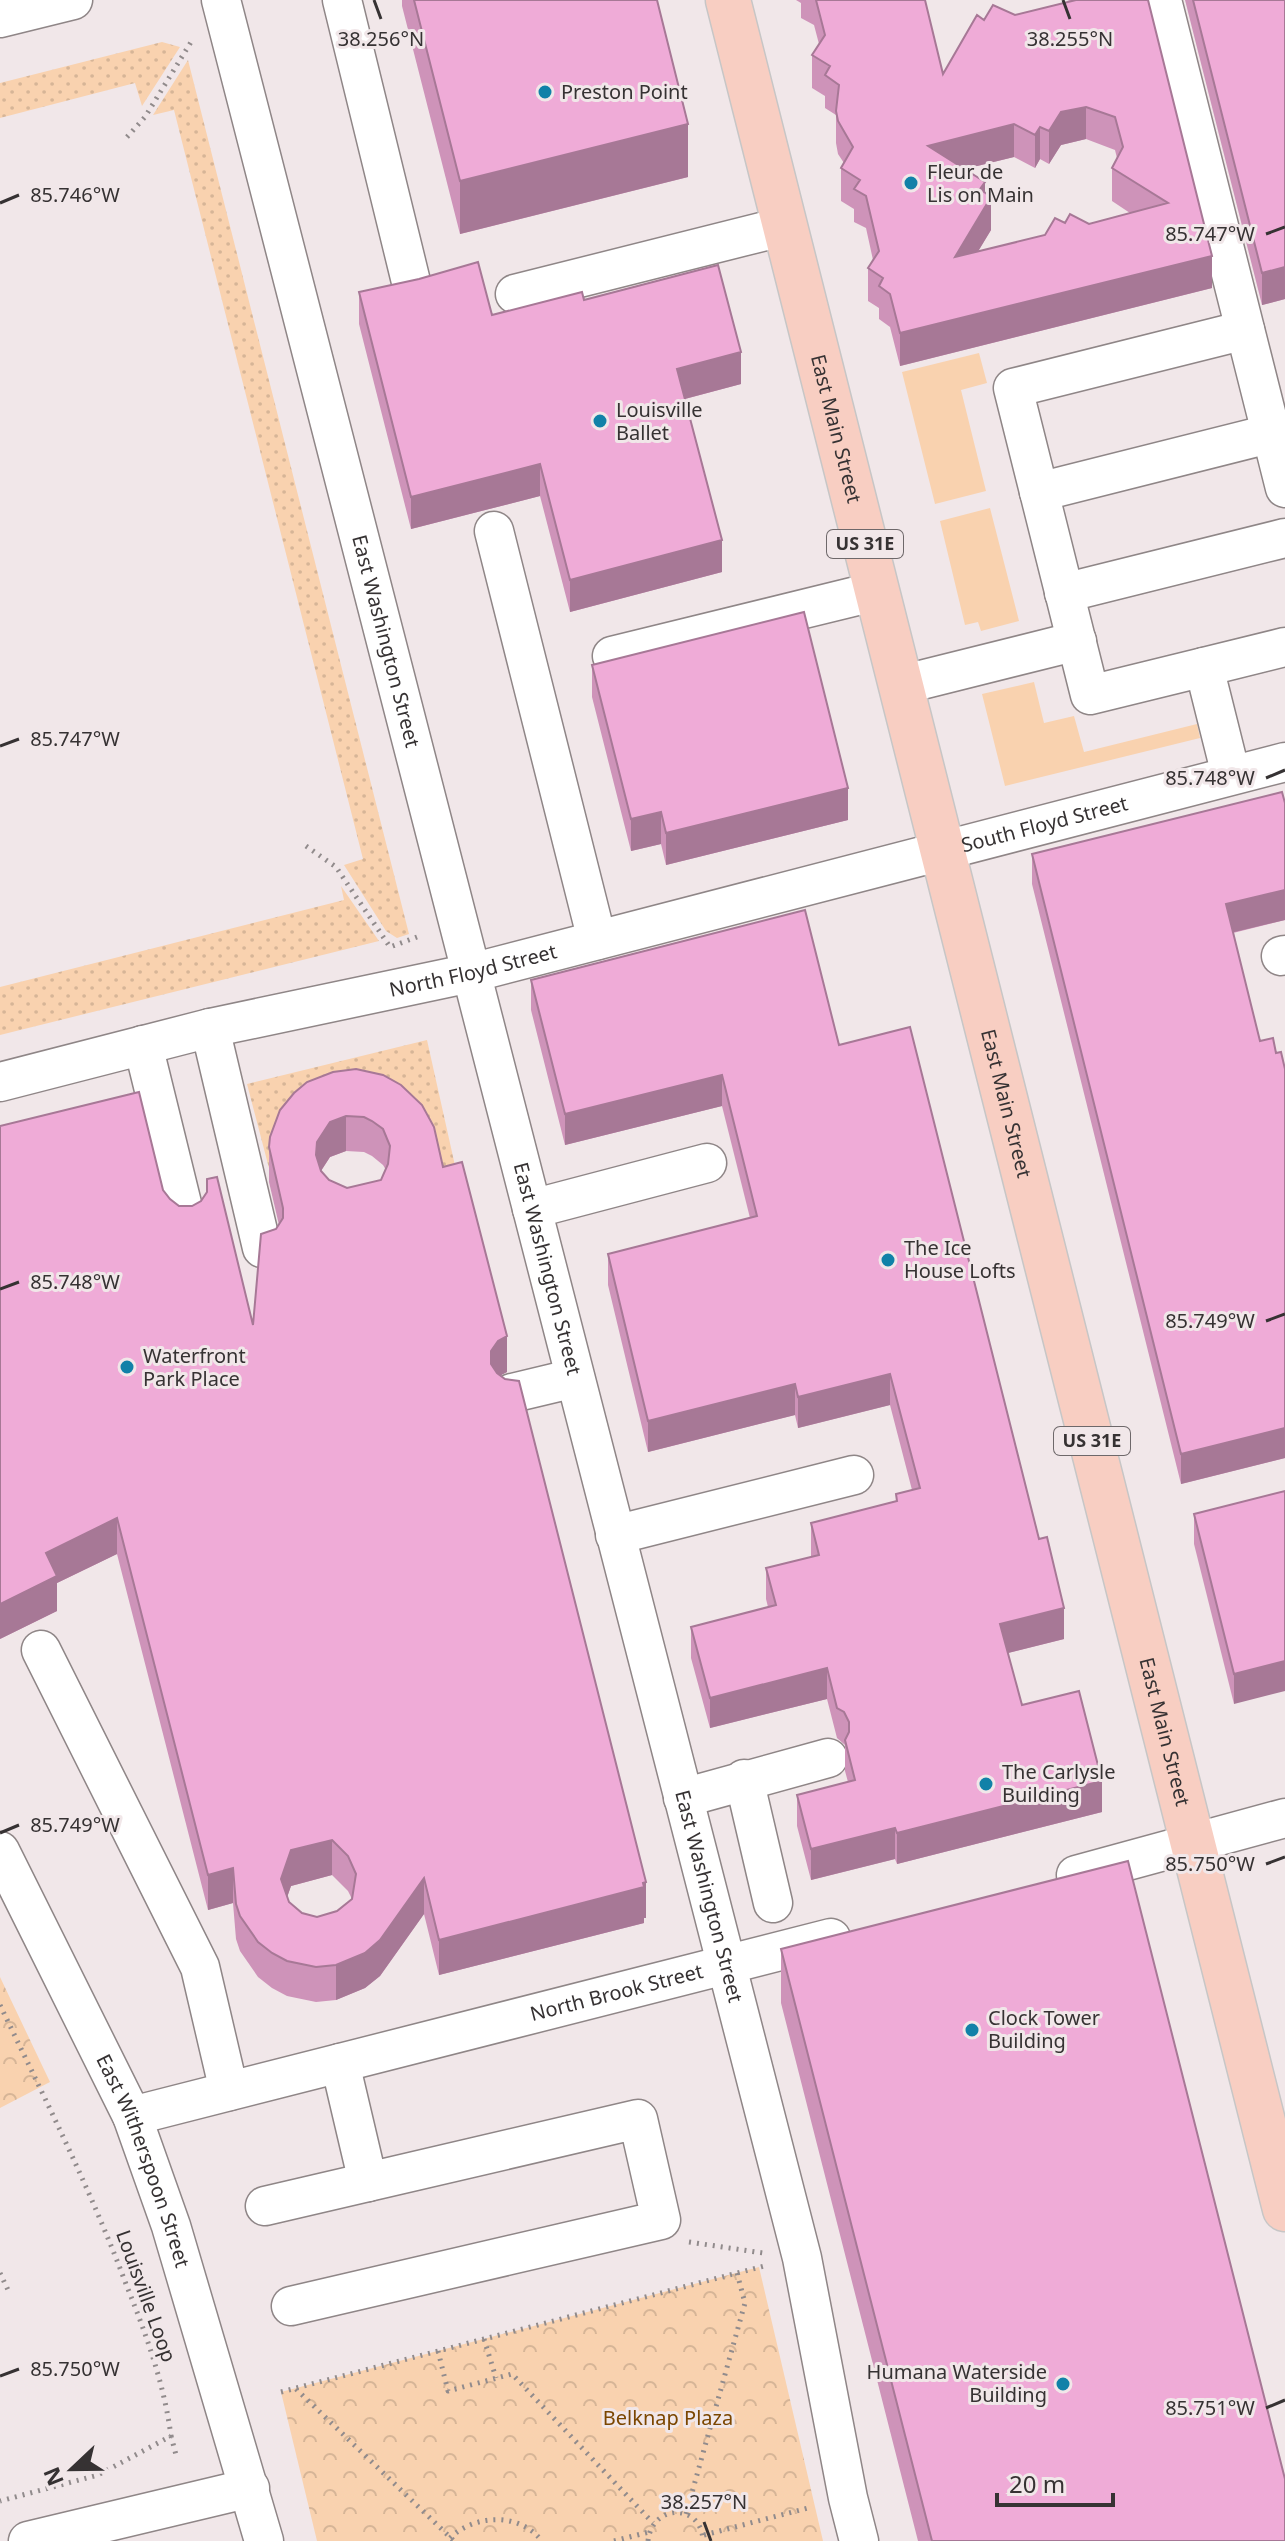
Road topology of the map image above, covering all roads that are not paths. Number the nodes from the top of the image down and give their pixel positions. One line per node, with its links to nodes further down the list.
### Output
1 (73, 0): 6 (street)
2 (221, 0): 27 (street, East Washington Street)
3 (342, 0): 8 (street)
4 (728, 0): 7 (main road, East Main Street / US 31E)
5 (1162, 0): 10 (street)
6 (0, 18)
7 (785, 226): 9 (street); 16 (main road, East Main Street / US 31E)
8 (413, 290)
9 (515, 294)
10 (1245, 330): 11 (street); 13 (street)
11 (1278, 432): 12 (street); 13 (street)
12 (1285, 488)
13 (1039, 492): 17 (street)
14 (494, 531): 26 (street)
15 (1285, 538): 17 (street)
16 (877, 591): 20 (street); 22 (main road, East Main Street / US 31E)
17 (1064, 593): 18 (street)
18 (1077, 641): 21 (street); 22 (street)
19 (1285, 647): 21 (street)
20 (612, 656)
21 (1204, 667): 24 (street)
22 (901, 685): 25 (main road, East Main Street / US 31E)
23 (1285, 762): 24 (street, South Floyd Street)
24 (1231, 775): 25 (street, South Floyd Street)
25 (943, 851): 26 (street, North Floyd Street); 44 (main road, East Main Street / US 31E)
26 (597, 940): 27 (street, North Floyd Street)
27 (471, 973): 28 (street, North Floyd Street); 32 (street, East Washington Street)
28 (210, 1028): 29 (street, North Floyd Street); 34 (street)
29 (143, 1045): 30 (street, North Floyd Street); 33 (street)
30 (0, 1082)
31 (707, 1163): 32 (street)
32 (532, 1209): 35 (street, East Washington Street)
33 (186, 1220)
34 (262, 1248)
35 (575, 1378): 36 (street); 38 (street, East Washington Street)
36 (512, 1393)
37 (854, 1475): 38 (street)
38 (615, 1535): 42 (street, East Washington Street)
39 (41, 1650): 51 (street)
40 (828, 1758): 41 (street)
41 (744, 1779): 42 (street); 47 (street)
42 (683, 1798): 49 (street, East Washington Street)
43 (1285, 1818): 44 (street)
44 (1194, 1843): 46 (street); 55 (main road, East Main Street / US 31E)
45 (0, 1851): 52 (street, East Witherspoon Street)
46 (1042, 1884)
47 (773, 1903)
48 (861, 1930): 49 (street, North Brook Street)
49 (725, 1965): 50 (street, North Brook Street); 60 (street, East Washington Street)
50 (340, 2063): 51 (street, North Brook Street); 53 (street)
51 (229, 2091): 52 (street, North Brook Street)
52 (132, 2116): 57 (street, East Witherspoon Street)
53 (368, 2182): 54 (street); 56 (street)
54 (265, 2206)
55 (1285, 2209)
56 (291, 2306)
57 (250, 2488): 58 (street); 59 (street, East Witherspoon Street)
58 (28, 2541)
59 (264, 2541)
60 (859, 2541)

